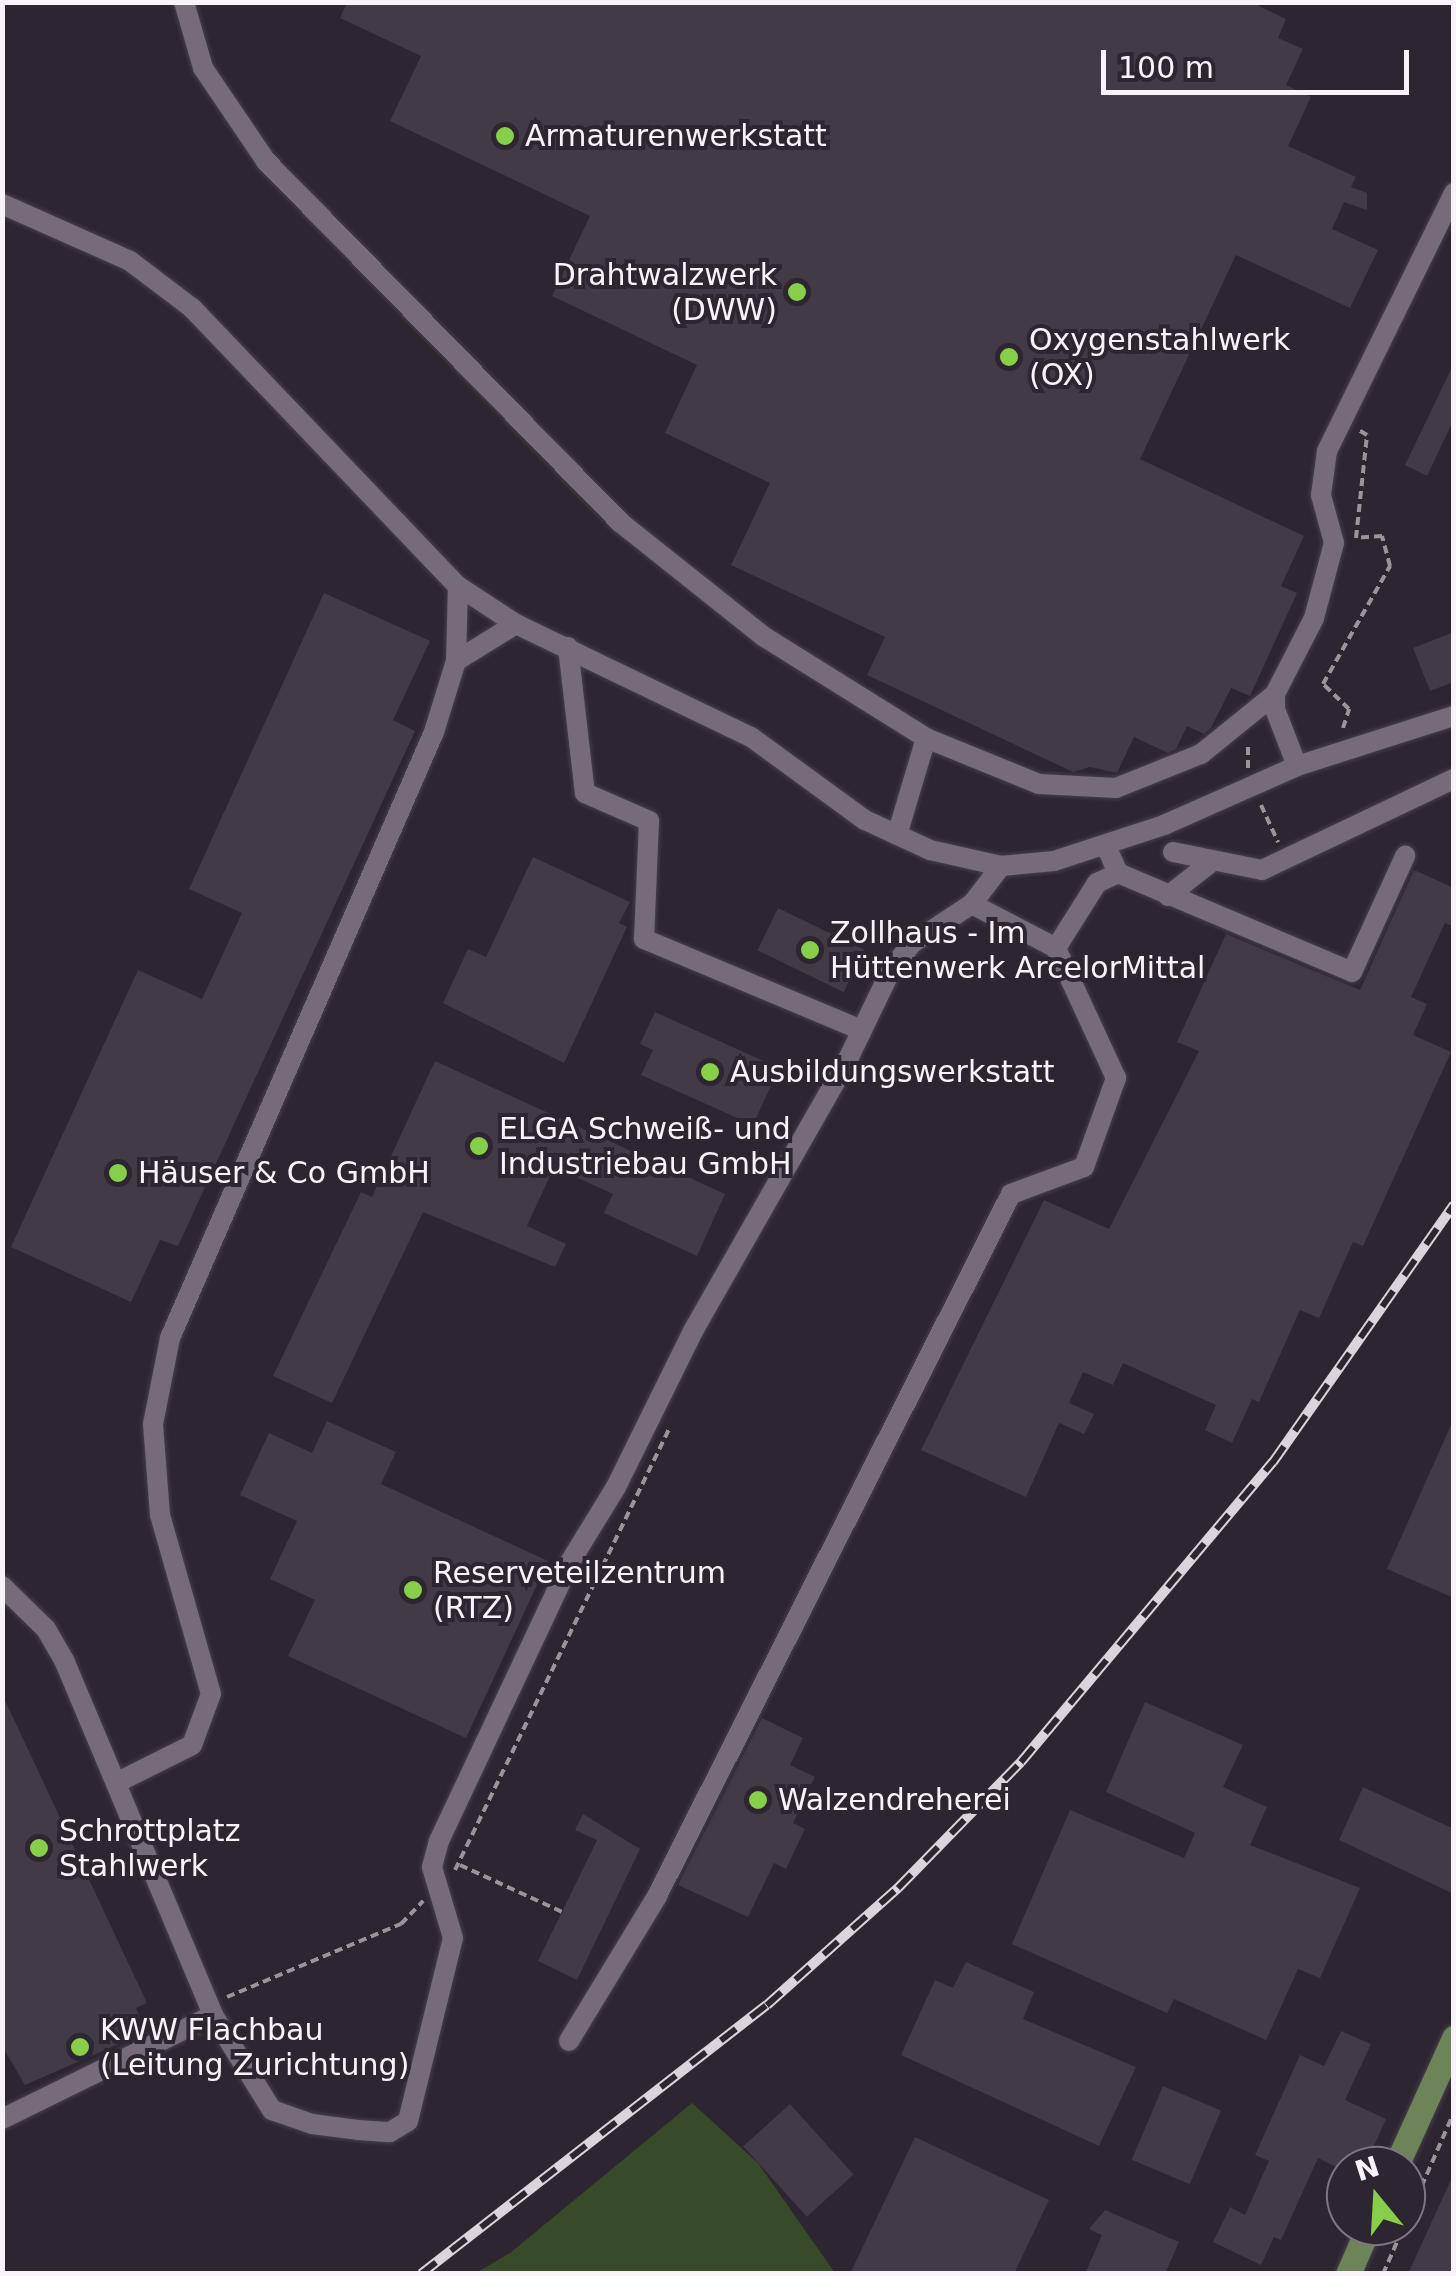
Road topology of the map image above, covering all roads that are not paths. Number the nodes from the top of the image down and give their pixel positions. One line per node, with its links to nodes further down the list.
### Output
1 (184, 2): 10 (lane)
2 (1454, 193): 8 (lane)
3 (2, 204): 4 (lane)
4 (458, 586): 5 (lane); 7 (lane)
5 (516, 624): 6 (lane); 7 (lane)
6 (568, 647): 13 (lane); 23 (lane)
7 (456, 661): 25 (lane)
8 (1275, 694): 10 (lane); 11 (lane)
9 (1454, 716): 11 (lane)
10 (926, 738): 13 (lane)
11 (1297, 766): 14 (lane)
12 (1454, 780): 17 (lane)
13 (897, 834): 18 (lane)
14 (1106, 846): 18 (lane); 19 (lane)
15 (1173, 852): 17 (lane)
16 (1405, 856): 20 (lane)
17 (1209, 864): 20 (lane)
18 (1001, 866): 21 (lane)
19 (1118, 873): 20 (lane); 22 (lane)
20 (1168, 896)
21 (972, 904): 22 (lane); 23 (lane)
22 (1056, 948): 28 (lane)
23 (862, 1030): 26 (lane)
24 (2, 1586): 25 (lane)
25 (116, 1783): 26 (lane)
26 (212, 2015): 29 (lane)
27 (1454, 2038): 30 (main road)
28 (569, 2041)
29 (2, 2119)
30 (1405, 2146)
31 (1361, 2246): 32 (main road)
32 (1348, 2274)

